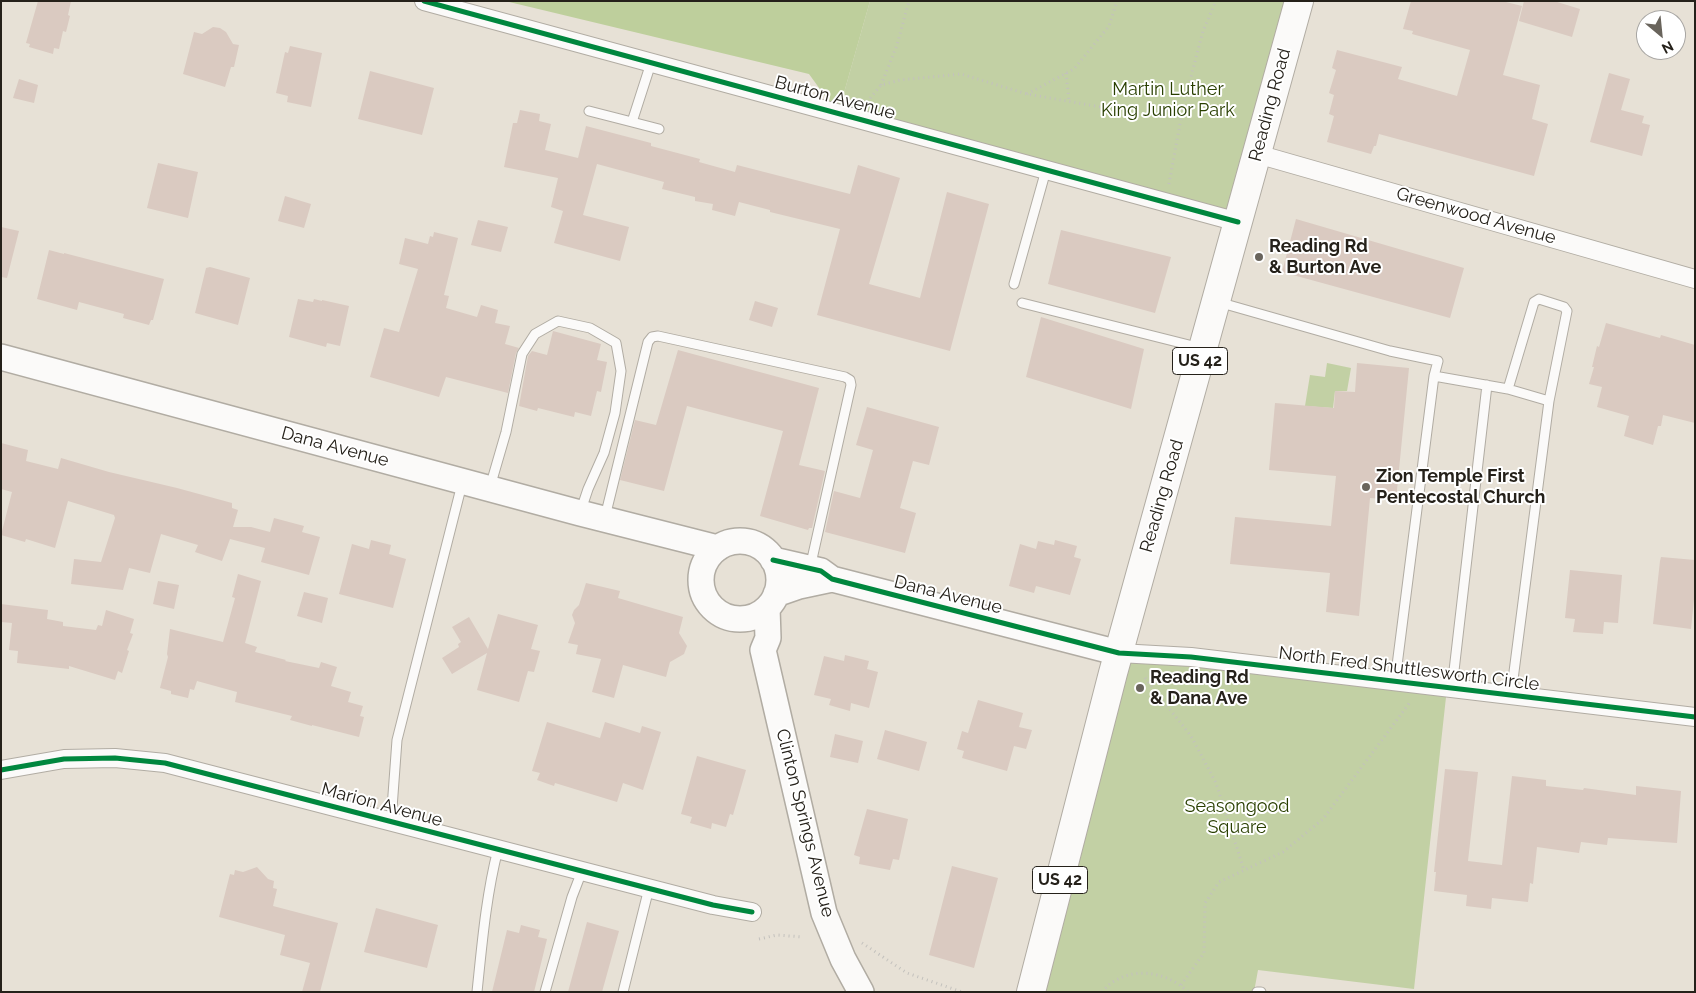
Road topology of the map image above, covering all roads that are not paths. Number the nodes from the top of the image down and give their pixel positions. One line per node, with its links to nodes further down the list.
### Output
1 (424, 1): 3 (street, Burton Avenue)
2 (1298, 1): 7 (main road, Reading Road / US 42)
3 (651, 63): 5 (lane); 8 (street, Burton Avenue)
4 (589, 111): 5 (lane)
5 (632, 122): 6 (lane)
6 (659, 129)
7 (1257, 154): 9 (main road, Reading Road / US 42); 10 (street, Greenwood Avenue)
8 (1046, 170): 9 (street, Burton Avenue); 11 (lane)
9 (1238, 222): 12 (main road, Reading Road / US 42)
10 (1695, 279)
11 (1014, 284)
12 (1216, 302): 14 (main road, Reading Road / US 42); 16 (lane)
13 (1022, 303): 14 (lane)
14 (1204, 348): 32 (main road, Reading Road / US 42)
15 (1, 357): 20 (street, Dana Avenue)
16 (1434, 376): 17 (lane); 33 (lane)
17 (1487, 385): 18 (lane); 34 (lane)
18 (1508, 389): 19 (lane); 19 (lane)
19 (1549, 401): 35 (lane)
20 (463, 481): 21 (street, Dana Avenue); 38 (lane)
21 (489, 488): 22 (street, Dana Avenue); 22 (lane)
22 (580, 513): 23 (street, Dana Avenue)
23 (604, 519): 24 (street, Dana Avenue); 27 (lane)
24 (669, 536): 25 (street, Dana Avenue); 28 (street)
25 (718, 548): 26 (street); 28 (street)
26 (773, 560): 27 (street, Dana Avenue); 29 (street)
27 (821, 574): 29 (street, Dana Avenue); 32 (street, Dana Avenue)
28 (701, 578): 30 (street)
29 (771, 601): 30 (street); 31 (street, Clinton Springs Avenue)
30 (736, 619): 31 (street)
31 (763, 650): 46 (street, Clinton Springs Avenue)
32 (1119, 653): 33 (street, North Fred Shuttlesworth Circle); 47 (main road, Reading Road / US 42)
33 (1395, 681): 34 (street, North Fred Shuttlesworth Circle)
34 (1452, 688): 35 (street, North Fred Shuttlesworth Circle)
35 (1511, 695): 36 (street, North Fred Shuttlesworth Circle)
36 (1695, 717)
37 (1, 770): 38 (street, Marion Avenue)
38 (391, 822): 39 (street, Marion Avenue)
39 (498, 849): 40 (street, Marion Avenue); 43 (lane)
40 (582, 871): 41 (street, Marion Avenue); 44 (lane)
41 (649, 888): 42 (street, Marion Avenue); 45 (lane)
42 (752, 912)
43 (477, 992)
44 (545, 992)
45 (623, 992)
46 (861, 992)
47 (1032, 992)

